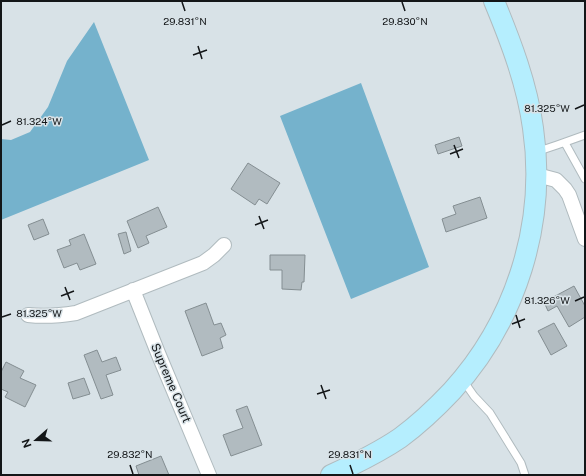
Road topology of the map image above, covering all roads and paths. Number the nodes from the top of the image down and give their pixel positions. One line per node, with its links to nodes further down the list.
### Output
1 (494, 1): 4 (main road)
2 (585, 135): 3 (lane)
3 (565, 143): 4 (lane); 6 (lane)
4 (536, 152): 5 (main road)
5 (537, 175): 7 (street); 11 (main road)
6 (585, 178)
7 (585, 239)
8 (224, 245): 9 (street)
9 (133, 290): 10 (street); 12 (street, Supreme Court)
10 (28, 315)
11 (460, 382): 13 (main road); 14 (lane)
12 (210, 475)
13 (331, 475)
14 (525, 475)

